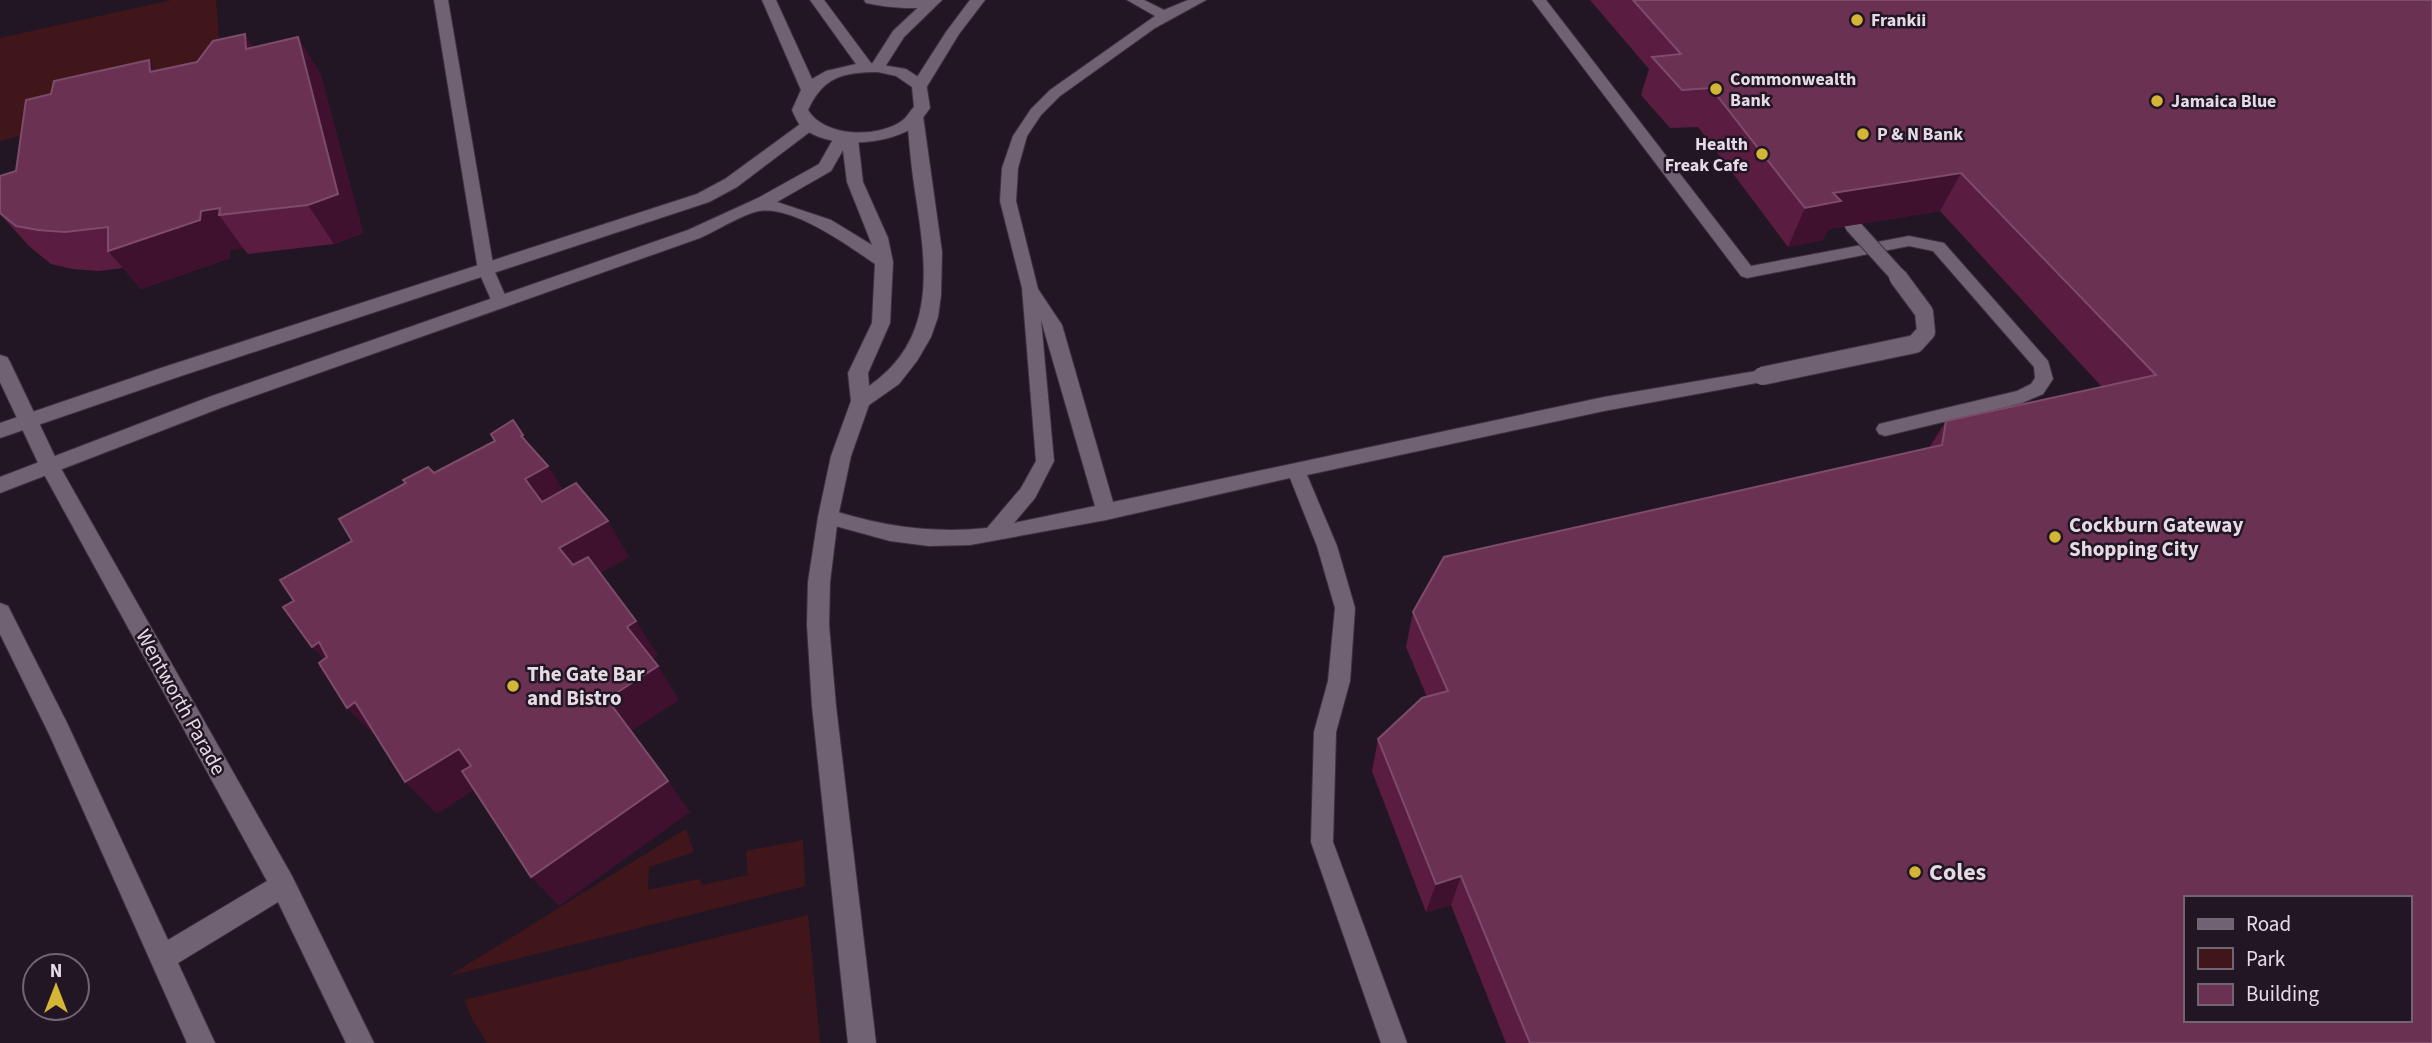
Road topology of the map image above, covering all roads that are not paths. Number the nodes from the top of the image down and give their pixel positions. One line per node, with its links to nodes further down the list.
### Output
1 (441, 0): 20 (lane)
2 (769, 0): 13 (street)
3 (817, 0): 11 (street)
4 (871, 0): 5 (street)
5 (934, 0): 11 (street)
6 (978, 0): 12 (street)
7 (1134, 0): 10 (lane)
8 (1199, 0): 10 (lane)
9 (1538, 0): 26 (lane)
10 (1165, 16): 21 (lane)
11 (872, 67): 12 (street); 13 (street)
12 (920, 85): 14 (street)
13 (809, 90): 15 (street)
14 (915, 116): 16 (street); 24 (street)
15 (809, 125): 16 (street); 20 (street)
16 (846, 138): 17 (street); 19 (street)
17 (757, 205): 19 (street); 22 (street)
18 (1852, 225): 29 (lane, bridge)
19 (884, 262): 24 (street)
20 (486, 270): 22 (lane); 25 (street)
21 (1030, 288): 31 (lane); 33 (lane)
22 (500, 302): 28 (street)
23 (0, 362): 25 (street, Wentworth Parade)
24 (861, 401): 32 (street)
25 (28, 421): 27 (street); 28 (street, Wentworth Parade)
26 (1885, 429)
27 (0, 431)
28 (50, 467): 30 (street); 35 (street, Wentworth Parade)
29 (1296, 471): 31 (lane); 40 (lane)
30 (0, 485)
31 (1106, 512): 33 (lane)
32 (828, 517): 33 (lane); 39 (street)
33 (992, 536)
34 (0, 612): 36 (street)
35 (283, 885): 36 (street); 38 (street, Wentworth Parade)
36 (162, 958): 37 (street)
37 (201, 1043)
38 (360, 1043)
39 (862, 1043)
40 (1394, 1043)

